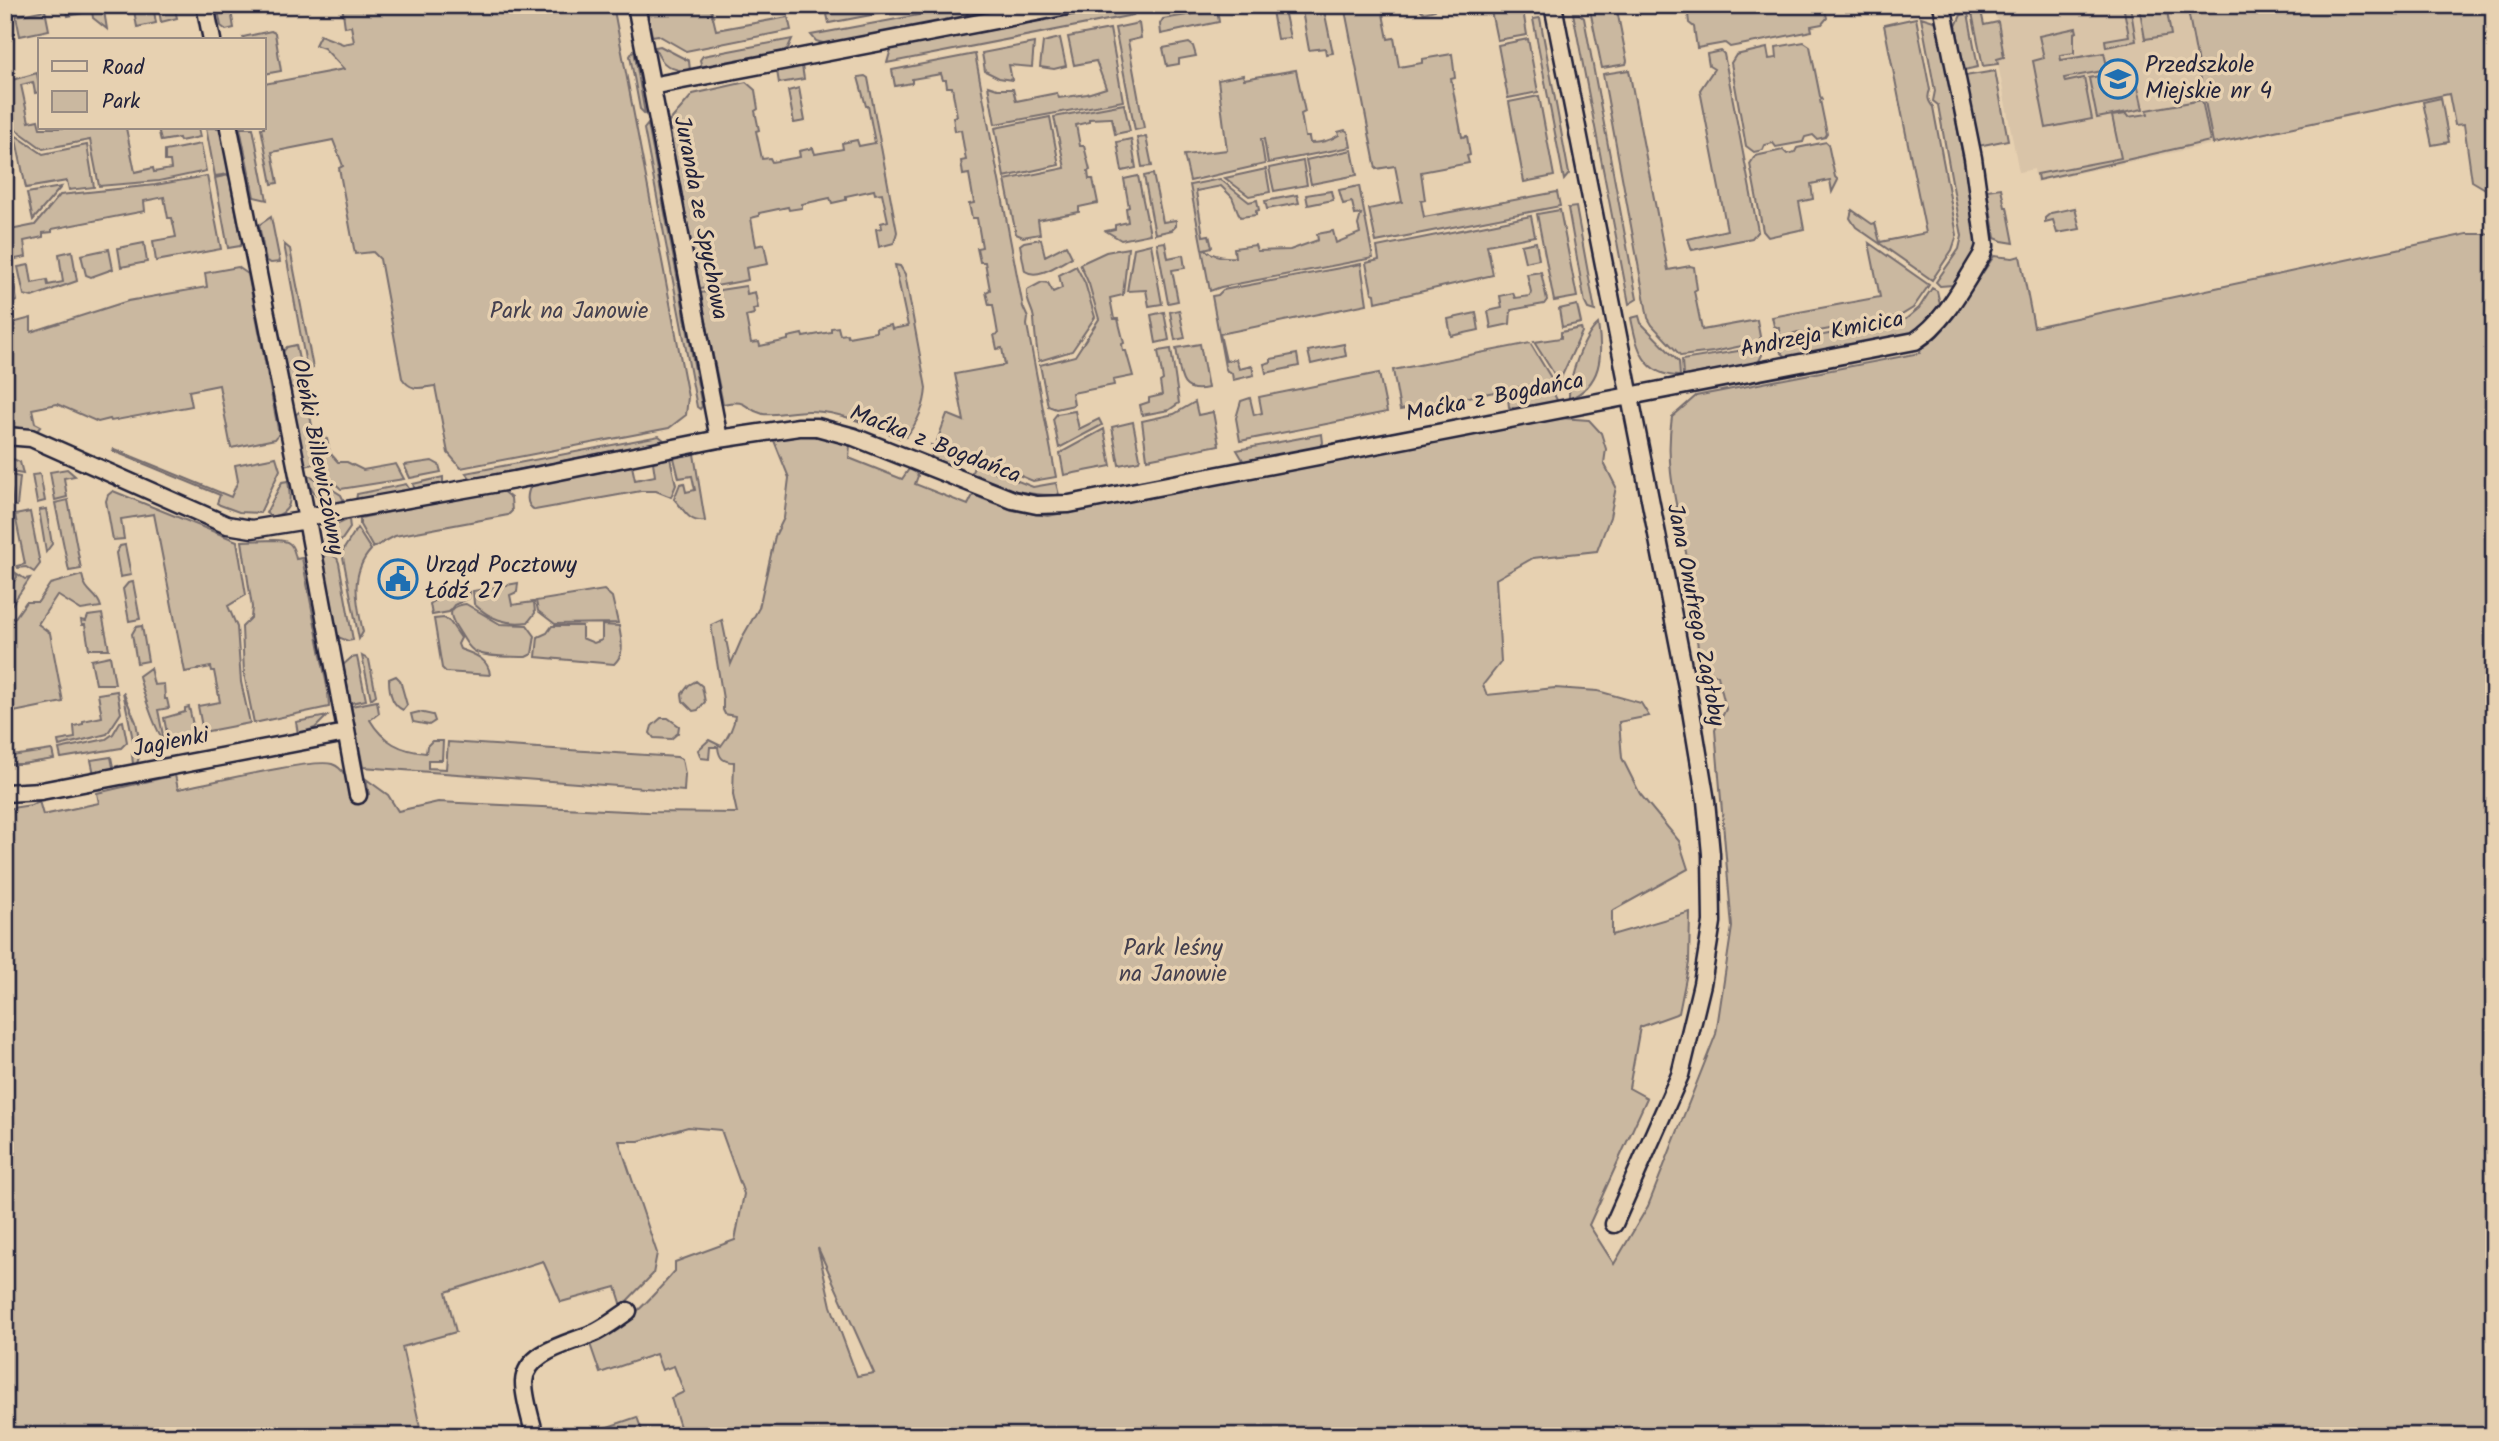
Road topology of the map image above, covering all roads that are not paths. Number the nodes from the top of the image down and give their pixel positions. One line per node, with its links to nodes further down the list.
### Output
1 (205, 5): 6 (street)
2 (636, 5): 7 (street, Juranda ze Spychowa)
3 (1073, 5): 7 (street)
4 (1553, 5): 9 (street, Jana Onufrego Zagłoby)
5 (1942, 5): 9 (street, Andrzeja Kmicica)
6 (212, 38)
7 (651, 86): 11 (street, Juranda ze Spychowa)
8 (229, 130): 12 (street, Oleńki Billewiczówny)
9 (1629, 395): 11 (street, Maćka z Bogdańca); 16 (street, Jana Onufrego Zagłoby)
10 (5, 436): 12 (street)
11 (719, 439): 12 (street, Maćka z Bogdańca)
12 (307, 519): 13 (street, Oleńki Billewiczówny)
13 (346, 733): 14 (street, Jagienki); 15 (street, Oleńki Billewiczówny)
14 (5, 793)
15 (358, 795)
16 (1614, 1224)
17 (628, 1311): 18 (street)
18 (535, 1436)

